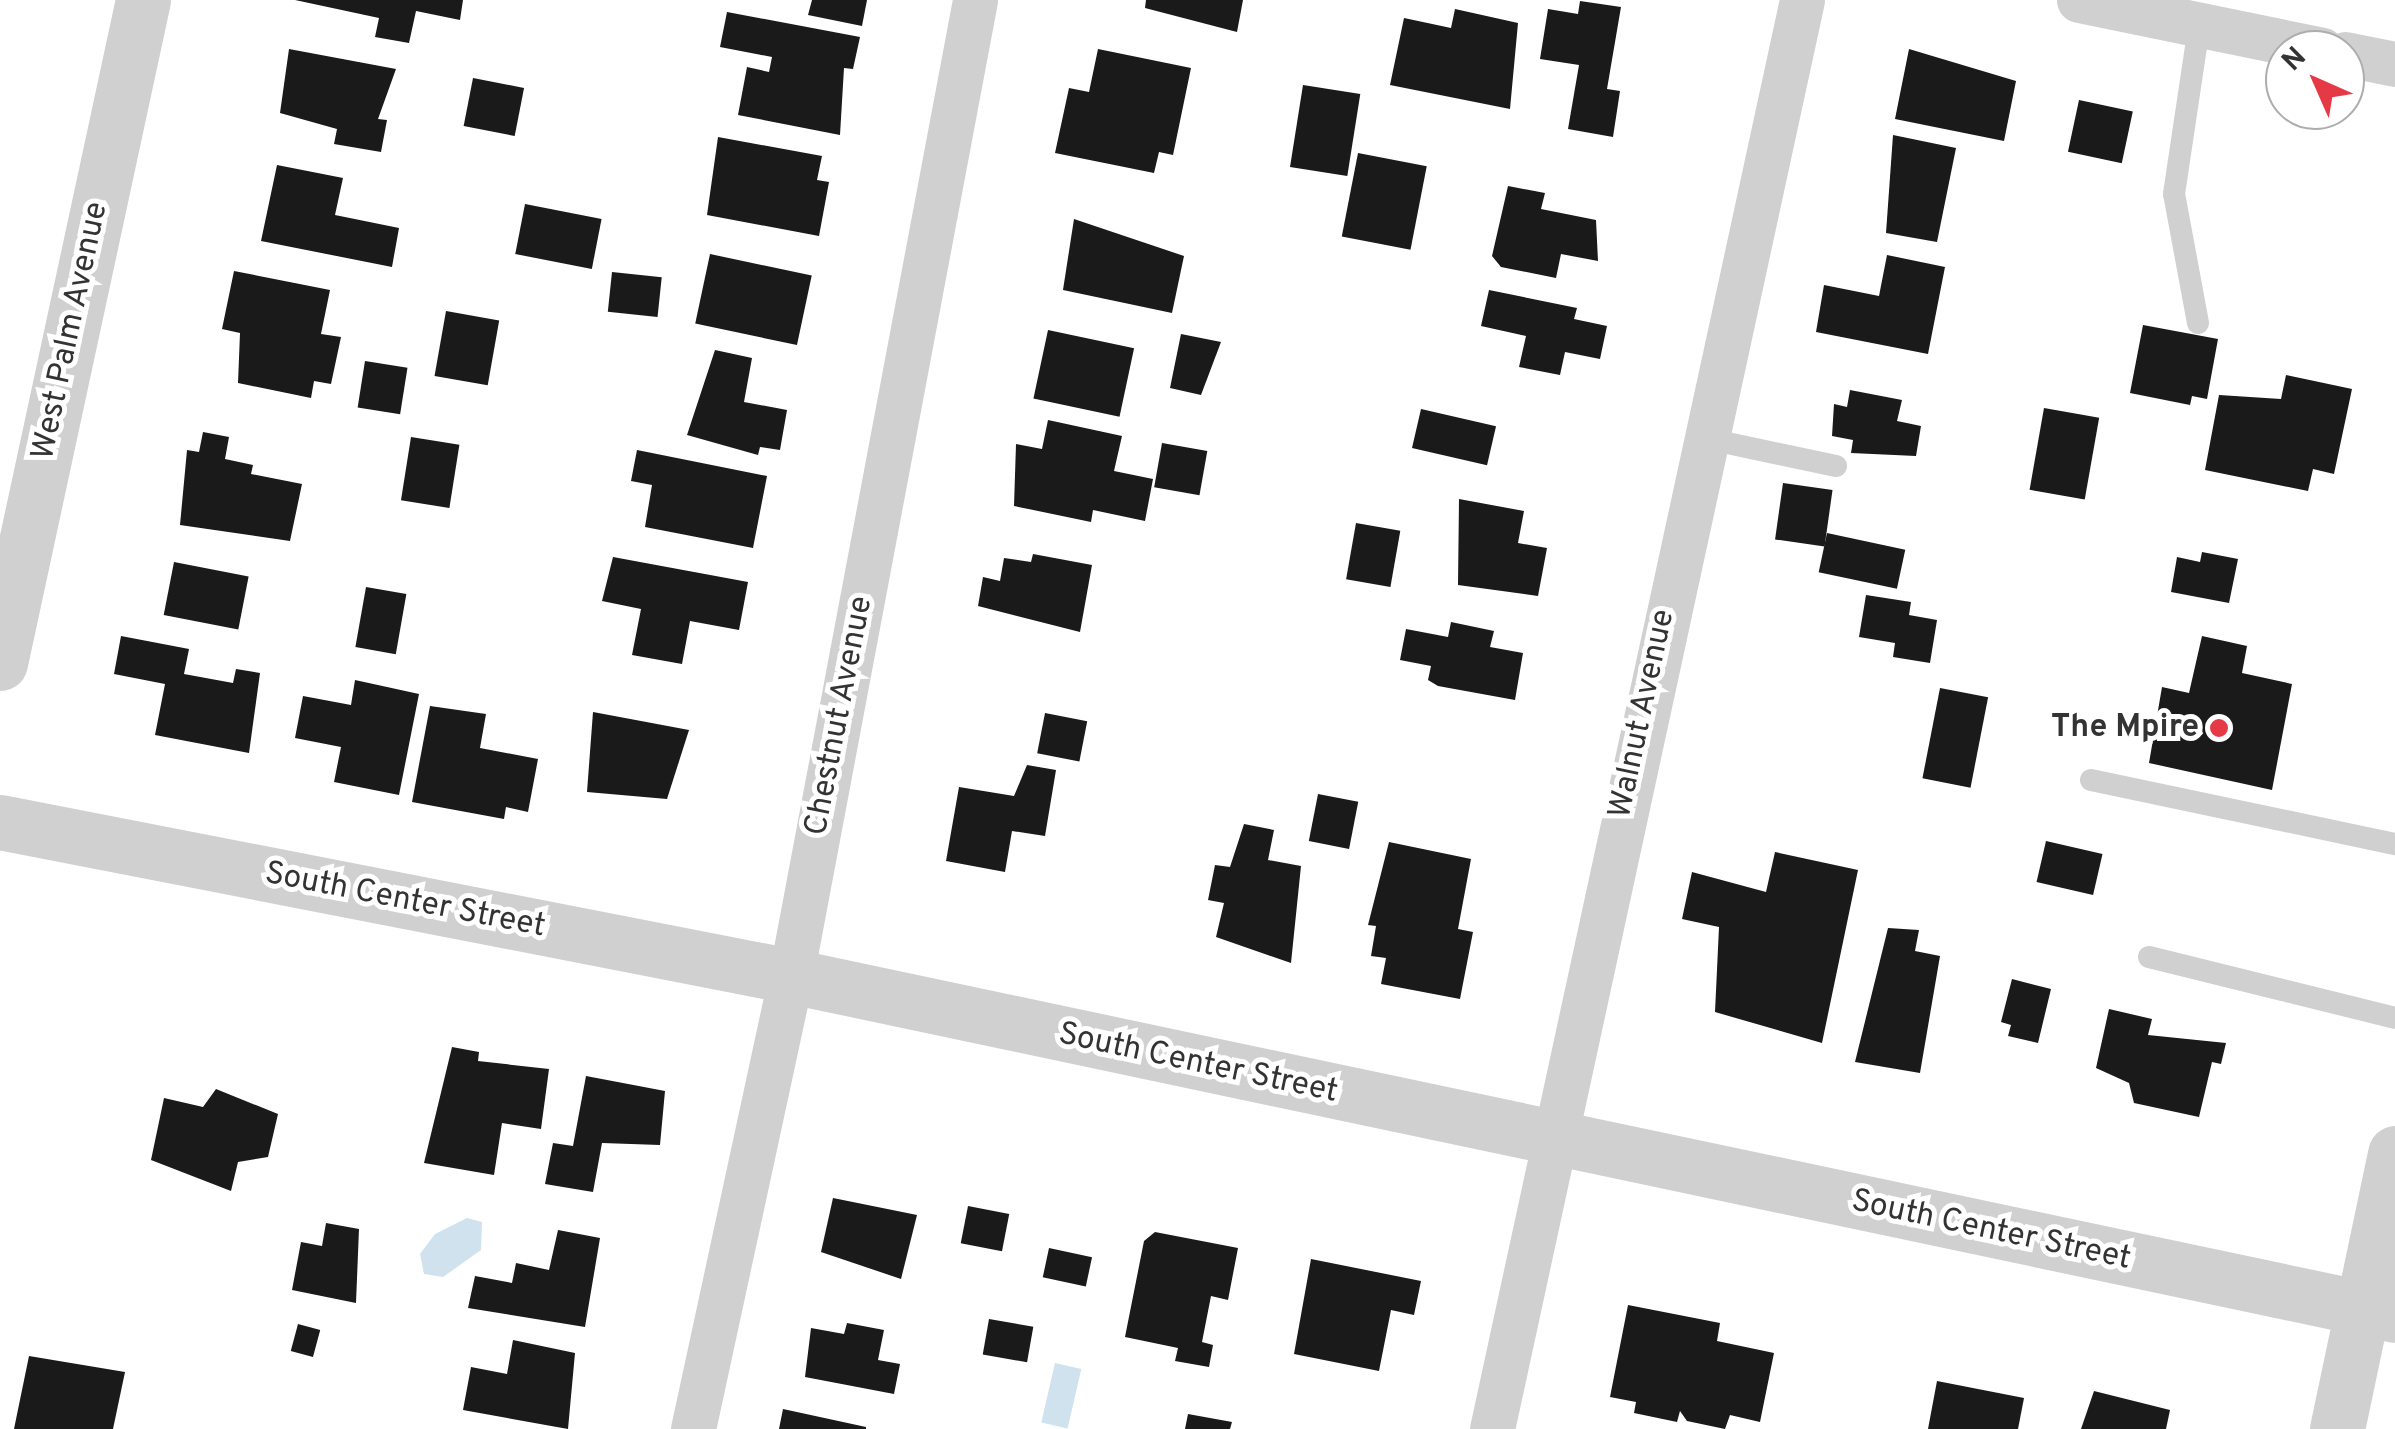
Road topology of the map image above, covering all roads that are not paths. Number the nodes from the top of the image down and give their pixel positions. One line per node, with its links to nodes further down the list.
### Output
1 (142, 0): 12 (street, West Palm Avenue)
2 (975, 0): 17 (street, Chestnut Avenue)
3 (1802, 0): 10 (street, Walnut Avenue)
4 (2079, 0): 5 (street)
5 (2199, 27): 6 (street); 9 (lane)
6 (2265, 39)
7 (2365, 58): 8 (street)
8 (2395, 64)
9 (2198, 323)
10 (1704, 438): 11 (lane); 19 (street, Walnut Avenue)
11 (1836, 466)
12 (0, 663)
13 (2092, 780): 15 (lane)
14 (0, 822): 17 (street, South Center Street)
15 (2395, 844)
16 (2149, 957): 18 (lane)
17 (791, 976): 19 (street, South Center Street); 22 (street, Chestnut Avenue)
18 (2395, 1018)
19 (1549, 1140): 21 (street, South Center Street); 23 (street, Walnut Avenue)
20 (2395, 1153): 21 (street)
21 (2378, 1311): 24 (street)
22 (693, 1429)
23 (1492, 1429)
24 (2336, 1429)

